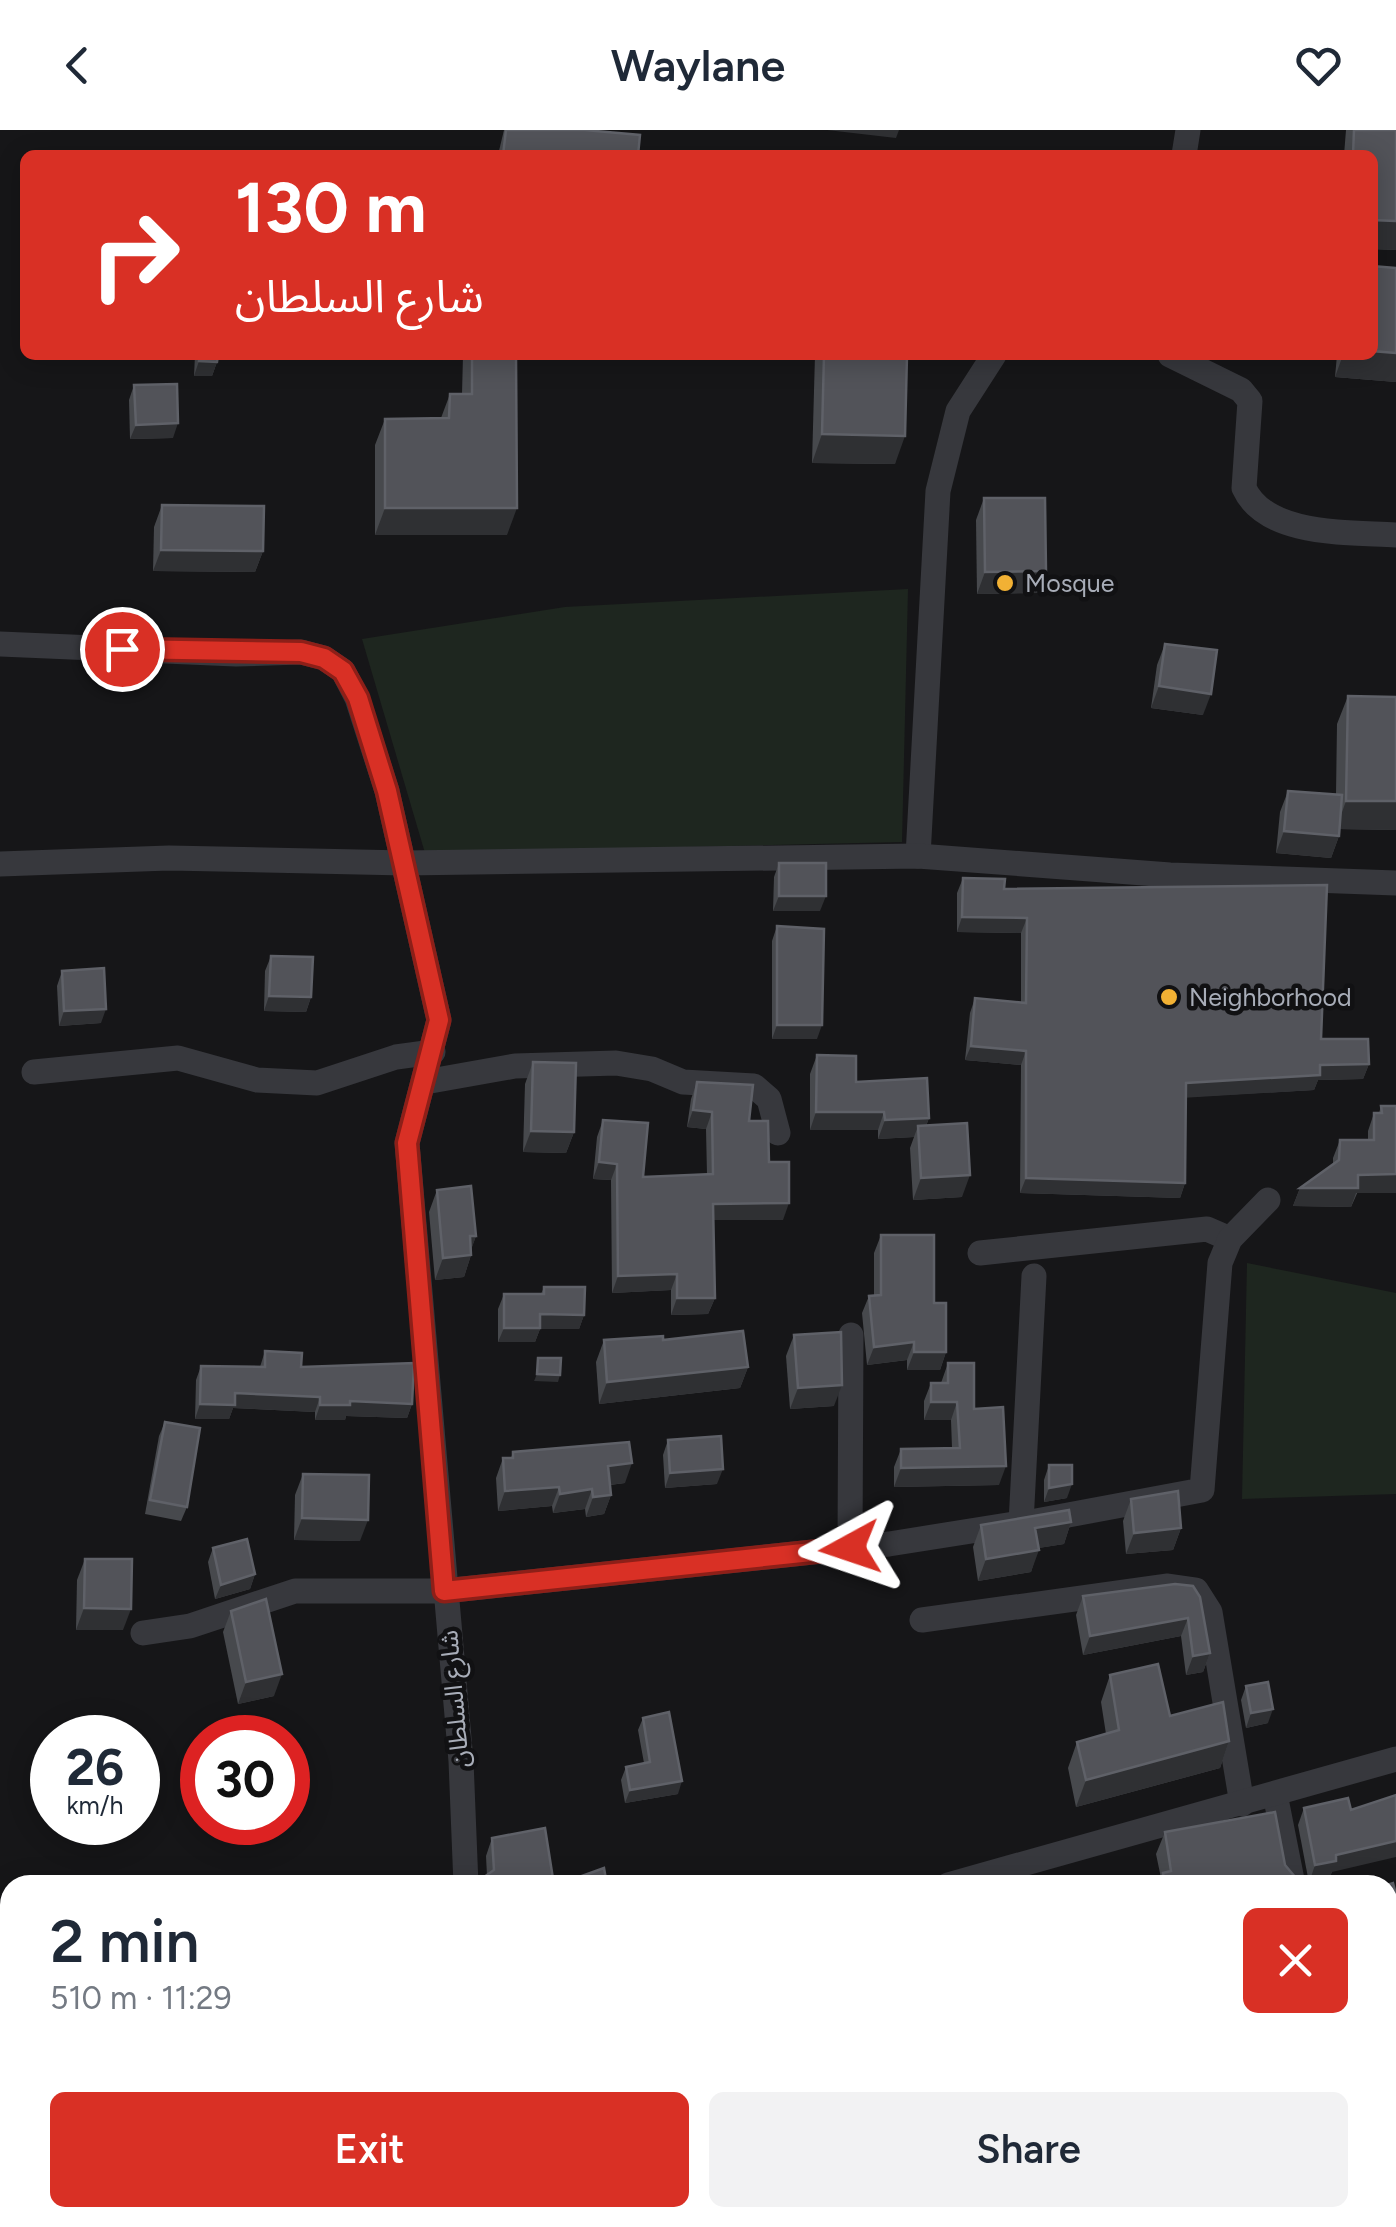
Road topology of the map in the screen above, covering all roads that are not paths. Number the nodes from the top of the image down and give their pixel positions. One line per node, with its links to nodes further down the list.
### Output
1 (991, 360): 5 (street)
2 (1180, 360): 3 (street)
3 (1396, 535)
4 (0, 644): 6 (street, شارع السلطان)
5 (918, 856): 6 (street); 8 (street)
6 (404, 863): 7 (street); 9 (street, شارع السلطان)
7 (0, 864)
8 (1396, 883)
9 (433, 1052): 10 (street); 11 (street, شارع السلطان)
10 (34, 1072)
11 (425, 1082): 12 (street); 20 (street, شارع السلطان)
12 (778, 1132)
13 (1268, 1200): 14 (street)
14 (1230, 1239): 15 (street); 18 (street)
15 (980, 1253)
16 (1034, 1276): 18 (street)
17 (851, 1335): 19 (street)
18 (1021, 1523): 19 (street)
19 (850, 1548): 20 (street)
20 (444, 1591): 22 (street); 26 (street, شارع السلطان)
21 (922, 1620): 25 (street)
22 (143, 1633)
23 (1396, 1759): 24 (street)
24 (1275, 1794): 25 (street); 28 (street)
25 (1242, 1804): 27 (street)
26 (466, 1875)
27 (984, 1875)
28 (1291, 1875)

